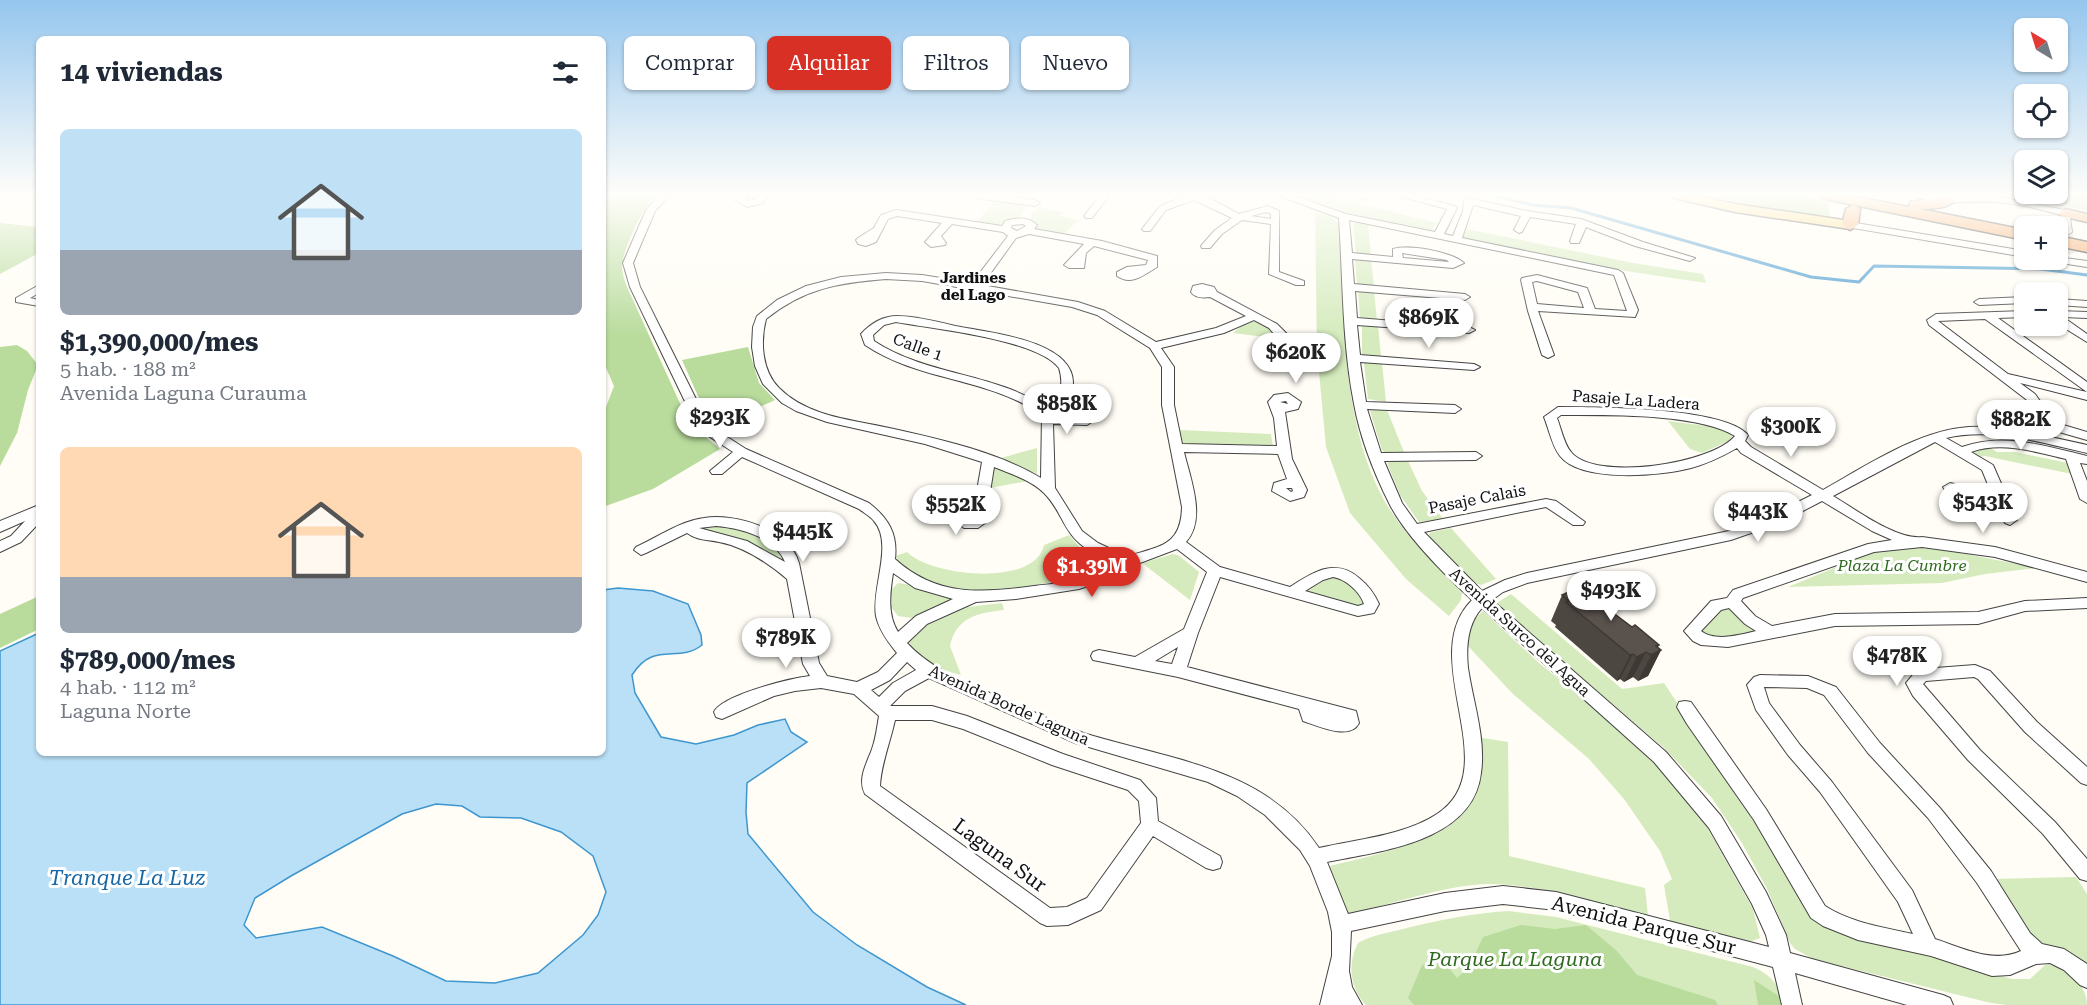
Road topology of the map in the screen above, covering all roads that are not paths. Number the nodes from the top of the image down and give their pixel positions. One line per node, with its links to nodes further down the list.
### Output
1 (636, 242): 61 (street, Avenida Borde Laguna)
2 (1003, 242): 20 (street)
3 (1092, 242): 13 (street); 18 (street)
4 (1209, 242): 11 (street)
5 (1274, 242): 19 (street)
6 (1346, 242): 14 (street, Avenida Surco del Agua)
7 (1465, 242): 31 (street)
8 (1625, 242): 16 (street)
9 (1952, 242): 12 (street)
10 (2068, 243): 15 (highway)
11 (1206, 246)
12 (2014, 252)
13 (1082, 254)
14 (1347, 256): 17 (street); 21 (street, Avenida Surco del Agua)
15 (2081, 257)
16 (1690, 258)
17 (1460, 263)
18 (1147, 268)
19 (1300, 283)
20 (975, 287): 41 (street); 65 (street)
21 (1349, 287): 24 (street); 37 (street, Avenida Surco del Agua)
22 (36, 290): 27 (street)
23 (1211, 293): 33 (street)
24 (1465, 297)
25 (2014, 300): 26 (street)
26 (1979, 302)
27 (36, 303)
28 (2068, 303): 29 (street)
29 (2087, 304)
30 (1532, 307): 31 (street); 31 (street); 43 (street)
31 (1591, 312)
32 (2068, 314): 35 (street)
33 (1252, 315): 41 (street); 42 (street)
34 (2014, 315): 36 (street)
35 (2087, 315)
36 (1988, 316): 46 (street); 47 (street)
37 (1351, 321): 39 (street); 44 (street, Avenida Surco del Agua)
38 (2068, 327): 40 (street)
39 (1469, 330)
40 (2087, 339)
41 (1154, 346): 57 (street)
42 (1278, 349)
43 (1548, 355)
44 (1354, 358): 45 (street); 49 (street, Avenida Surco del Agua)
45 (1474, 367)
46 (2006, 376): 48 (street); 55 (street)
47 (2087, 388)
48 (2087, 396)
49 (1360, 405): 51 (street); 63 (street, Avenida Surco del Agua)
50 (1280, 407): 59 (street)
51 (1455, 409)
52 (1047, 417): 52 (street, Calle 1); 53 (street); 70 (street)
53 (1087, 421)
54 (1939, 436): 58 (street); 60 (street); 71 (street)
55 (2087, 436)
56 (1733, 445): 56 (street, Pasaje La Ladera); 71 (street, Pasaje La Ladera)
57 (1176, 448): 59 (street); 82 (street)
58 (2087, 448)
59 (1284, 450): 68 (street)
60 (1965, 450): 64 (street); 72 (street)
61 (741, 452): 67 (street); 87 (street, Avenida Borde Laguna)
62 (1476, 456): 63 (street)
63 (1376, 457): 81 (street, Avenida Surco del Agua)
64 (2072, 457): 66 (street); 73 (street)
65 (989, 460): 70 (street); 74 (street)
66 (2087, 460)
67 (717, 471)
68 (1294, 484)
69 (1950, 487): 72 (street)
70 (1048, 489): 88 (street)
71 (1818, 496): 76 (street, Pasaje La Ladera); 95 (street)
72 (2001, 498): 78 (street)
73 (2087, 499)
74 (981, 505)
75 (36, 510): 80 (street)
76 (1847, 514): 83 (street); 84 (street)
77 (36, 517): 85 (street)
78 (2010, 520)
79 (1578, 522): 81 (street, Pasaje Calais)
80 (0, 527)
81 (1414, 529): 95 (street, Avenida Surco del Agua)
82 (1178, 543): 88 (street); 89 (street)
83 (1913, 543): 84 (street); 90 (street)
84 (1878, 546): 96 (street)
85 (0, 547)
86 (641, 550): 107 (street)
87 (888, 560): 91 (street); 92 (street, Avenida Borde Laguna)
88 (1102, 562): 94 (street)
89 (1215, 571): 93 (street); 101 (street)
90 (2087, 576)
91 (909, 580): 92 (street); 94 (street)
92 (884, 582): 98 (street, Avenida Borde Laguna)
93 (1292, 592): 93 (street)
94 (972, 598): 99 (street)
95 (1481, 600): 115 (street); 121 (street, Avenida Surco del Agua)
96 (1732, 602): 100 (street); 100 (street)
97 (2087, 603): 100 (street)
98 (884, 616): 99 (street); 102 (street, Avenida Borde Laguna)
99 (914, 624): 102 (street)
100 (1770, 632)
101 (1190, 633): 104 (street); 106 (street)
102 (903, 648): 105 (street, Avenida Borde Laguna); 108 (street)
103 (1099, 656): 104 (street)
104 (1136, 664): 106 (street)
105 (929, 670): 111 (street); 115 (street, Avenida Borde Laguna)
106 (1178, 671): 109 (street)
107 (822, 682): 108 (street); 112 (street)
108 (859, 689): 111 (street)
109 (1307, 706)
110 (1685, 707): 119 (street)
111 (884, 710): 114 (street); 114 (street, Laguna Sur)
112 (722, 712)
113 (2087, 778): 117 (street)
114 (1150, 825): 116 (street)
115 (1314, 857): 118 (street, Avenida Borde Laguna)
116 (1213, 862)
117 (2087, 873)
118 (1341, 924): 121 (street, Avenida Parque Sur); 122 (street, Avenida Borde Laguna)
119 (1929, 947): 120 (street); 120 (street)
120 (2038, 954): 123 (street)
121 (1782, 960): 126 (street, Avenida Surco del Agua); 127 (street, Avenida Parque Sur)
122 (1339, 971): 124 (street, Avenida Borde Laguna); 125 (street)
123 (2087, 978)
124 (1330, 1005)
125 (1352, 1005)
126 (1792, 1005)
127 (1943, 1005)

